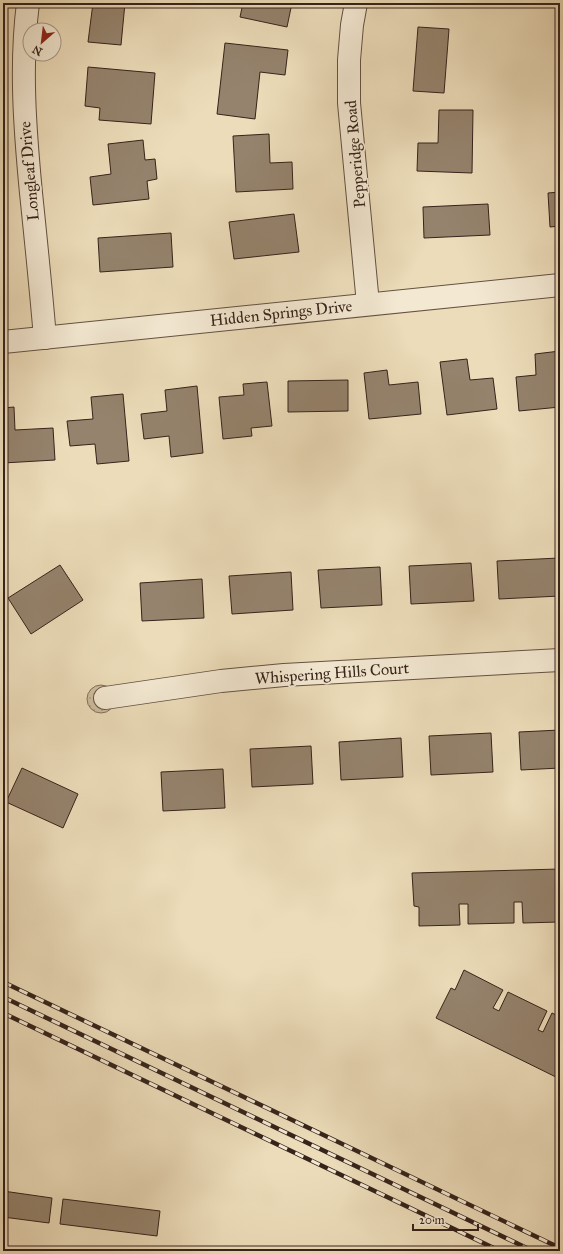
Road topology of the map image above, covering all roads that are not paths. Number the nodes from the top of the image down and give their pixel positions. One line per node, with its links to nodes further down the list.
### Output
1 (28, 3): 5 (street, Longleaf Drive)
2 (356, 3): 4 (street, Pepperidge Road)
3 (560, 284): 4 (street, Hidden Springs Drive)
4 (368, 304): 5 (street, Hidden Springs Drive)
5 (45, 338): 6 (street, Hidden Springs Drive)
6 (3, 342)
7 (560, 660): 8 (street, Whispering Hills Court)
8 (104, 698)

